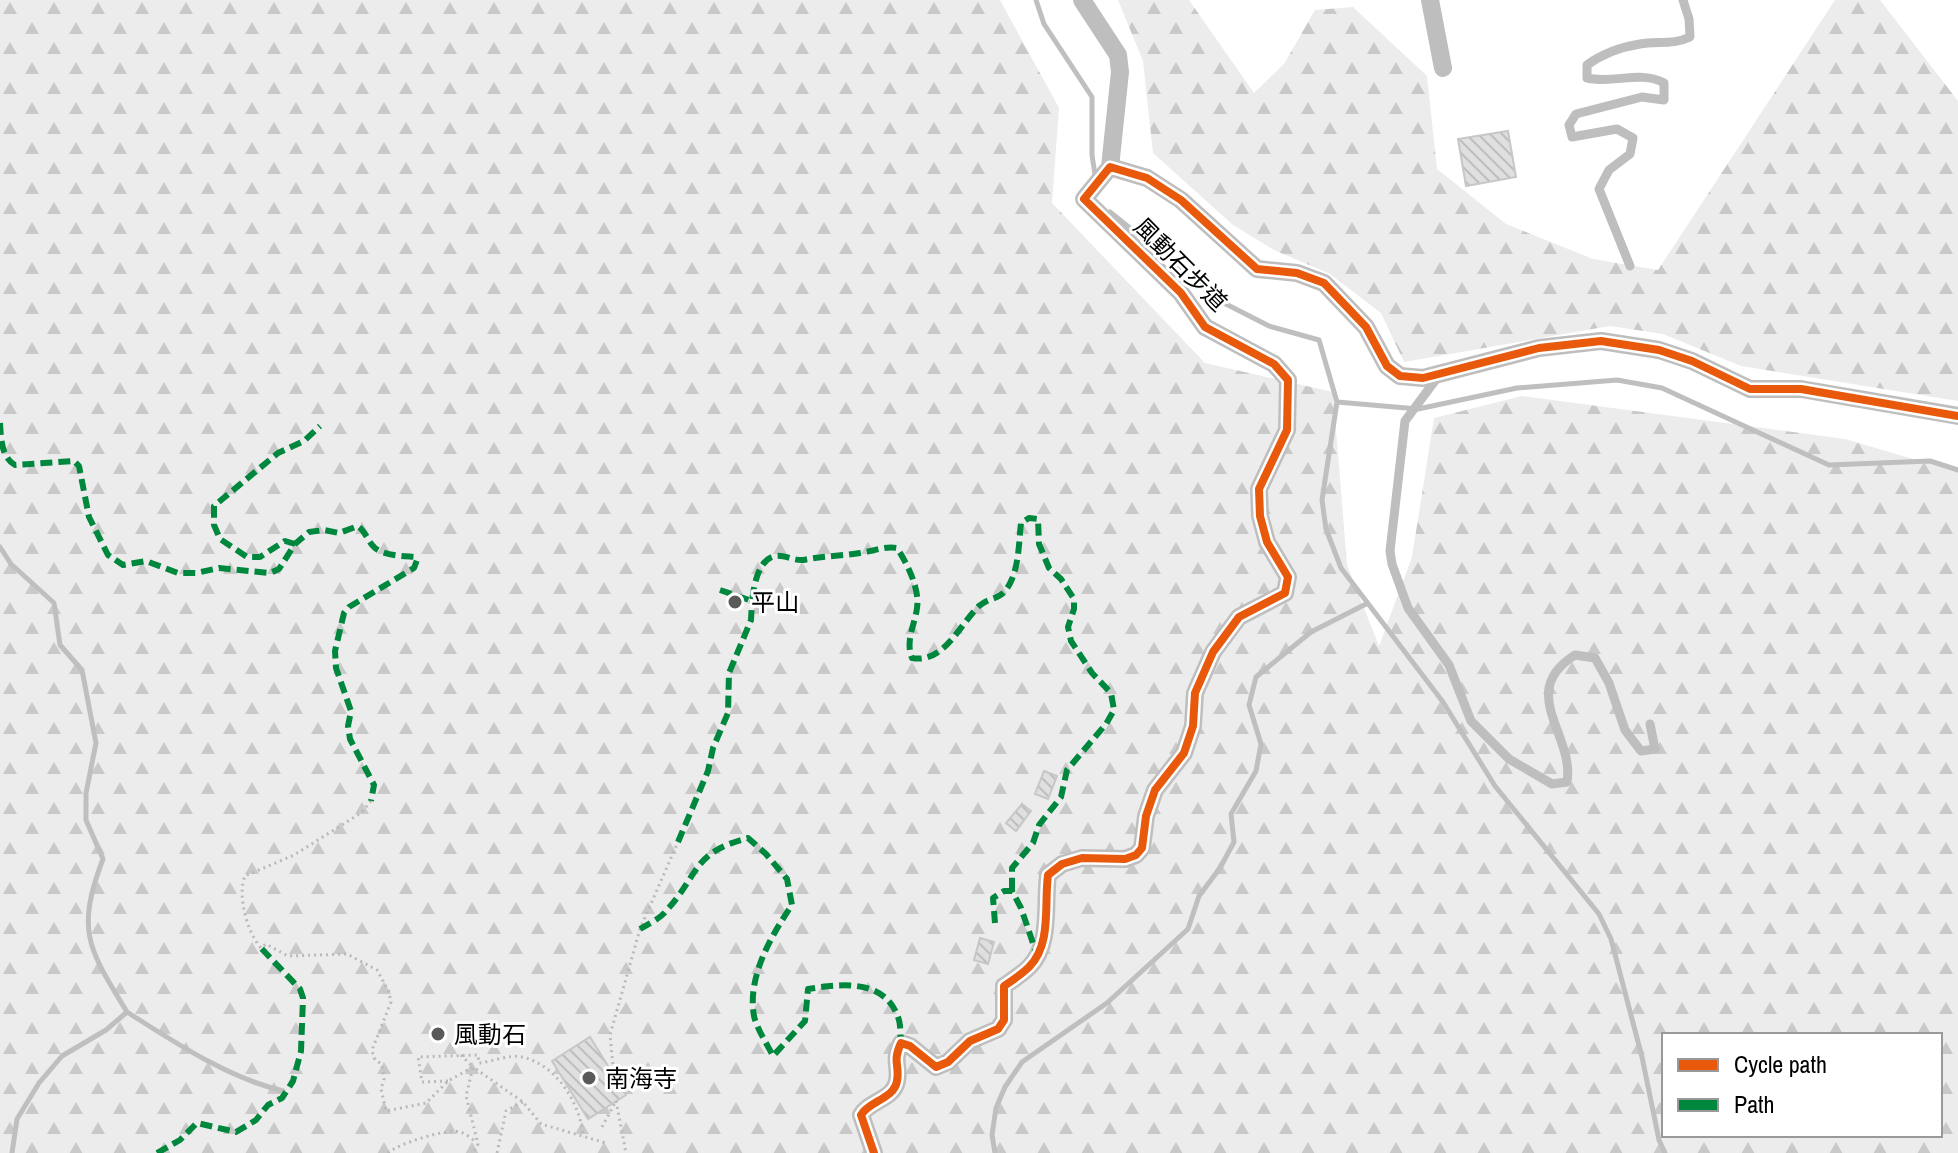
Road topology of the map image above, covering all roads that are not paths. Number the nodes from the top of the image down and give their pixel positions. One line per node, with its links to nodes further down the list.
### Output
1 (1082, 0): 5 (street)
2 (1430, 0): 4 (street)
3 (1683, 0): 6 (lane)
4 (1443, 68)
5 (1110, 167): 7 (street); 10 (street, 風動石步道)
6 (1630, 266)
7 (1441, 373): 8 (street); 9 (lane)
8 (1958, 416)
9 (1650, 724)
10 (874, 1153)

